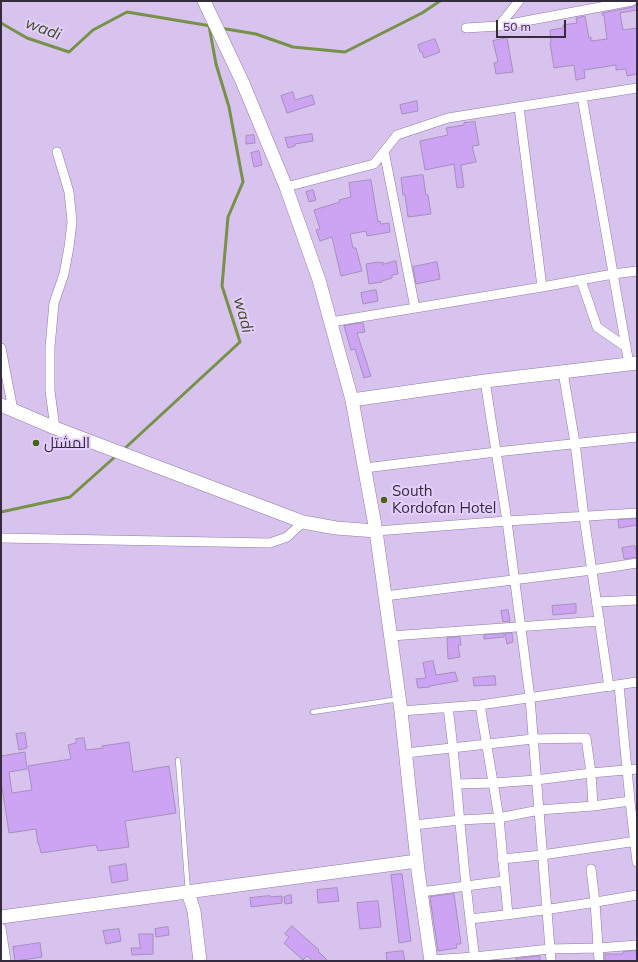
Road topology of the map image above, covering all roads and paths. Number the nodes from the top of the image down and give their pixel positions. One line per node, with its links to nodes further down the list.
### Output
1 (204, 1): 11 (street)
2 (519, 1): 4 (street)
3 (632, 1): 4 (street)
4 (499, 26): 5 (street)
5 (466, 28)
6 (637, 88): 7 (street)
7 (582, 97): 8 (street); 13 (street)
8 (519, 107): 9 (street); 15 (street)
9 (384, 151): 11 (street); 16 (street)
10 (57, 152): 26 (street)
11 (286, 187): 17 (street)
12 (637, 271): 13 (street)
13 (613, 274): 14 (street); 18 (street)
14 (581, 280): 15 (street); 18 (street)
15 (542, 287): 16 (street)
16 (415, 308): 17 (street)
17 (331, 322): 23 (street)
18 (626, 347): 20 (street)
19 (1, 348): 25 (street)
20 (633, 363): 21 (street)
21 (563, 372): 22 (street); 28 (street)
22 (485, 381): 23 (street); 29 (street)
23 (352, 400): 30 (street)
24 (1, 405): 25 (street)
25 (13, 410): 26 (street)
26 (55, 428): 34 (street)
27 (637, 437): 28 (street)
28 (575, 443): 29 (street); 32 (street)
29 (496, 452): 30 (street); 33 (street)
30 (365, 468): 35 (street)
31 (637, 513): 32 (street)
32 (584, 517): 33 (street); 38 (street)
33 (507, 521): 35 (street); 39 (street)
34 (303, 522): 35 (street); 36 (street)
35 (376, 531): 40 (street)
36 (1, 538)
37 (637, 563): 38 (street)
38 (592, 570): 39 (street); 42 (street)
39 (514, 580): 40 (street); 44 (street)
40 (385, 596): 45 (street)
41 (637, 600): 42 (street)
42 (597, 602): 43 (street)
43 (600, 621): 44 (street); 47 (street)
44 (520, 626): 45 (street); 48 (street)
45 (391, 636): 49 (street)
46 (637, 682): 47 (street)
47 (614, 686): 48 (street); 59 (street)
48 (530, 698): 50 (street); 53 (street)
49 (400, 705): 51 (street); 52 (lane); 56 (street)
50 (480, 705): 51 (street); 54 (street)
51 (448, 708): 55 (street)
52 (313, 712)
53 (533, 739): 54 (street); 60 (street); 61 (street)
54 (486, 744): 55 (street); 62 (street)
55 (454, 748): 56 (street); 63 (street)
56 (406, 753): 69 (street)
57 (178, 760): 78 (lane)
58 (637, 769): 59 (street)
59 (627, 770): 60 (street); 64 (street)
60 (591, 772): 61 (street); 65 (street)
61 (536, 780): 62 (street); 66 (street)
62 (494, 783): 63 (street); 67 (street)
63 (456, 784): 68 (street)
64 (630, 802): 65 (street); 70 (street)
65 (593, 806): 66 (street)
66 (538, 810): 67 (street); 71 (street)
67 (499, 818): 68 (street); 72 (street)
68 (460, 820): 69 (street); 77 (street)
69 (414, 825): 73 (street)
70 (636, 841): 71 (street); 74 (street)
71 (542, 855): 72 (street); 82 (street)
72 (502, 858): 76 (street)
73 (417, 861): 78 (street); 79 (street)
74 (637, 862)
75 (591, 869): 81 (street)
76 (504, 881): 77 (street); 83 (street)
77 (466, 886): 79 (street); 85 (street)
78 (188, 892): 84 (street); 93 (street)
79 (422, 892): 91 (street)
80 (637, 895): 81 (street)
81 (595, 902): 82 (street); 88 (street)
82 (547, 909): 83 (street); 89 (street)
83 (508, 915): 85 (street)
84 (1, 917)
85 (470, 919): 90 (street)
86 (1, 928): 92 (street)
87 (637, 945): 88 (street)
88 (598, 948): 89 (street); 95 (street)
89 (550, 949): 90 (street); 94 (street)
90 (474, 959): 91 (street)
91 (431, 960)
92 (6, 961)
93 (200, 961)
94 (551, 961)
95 (599, 961)

